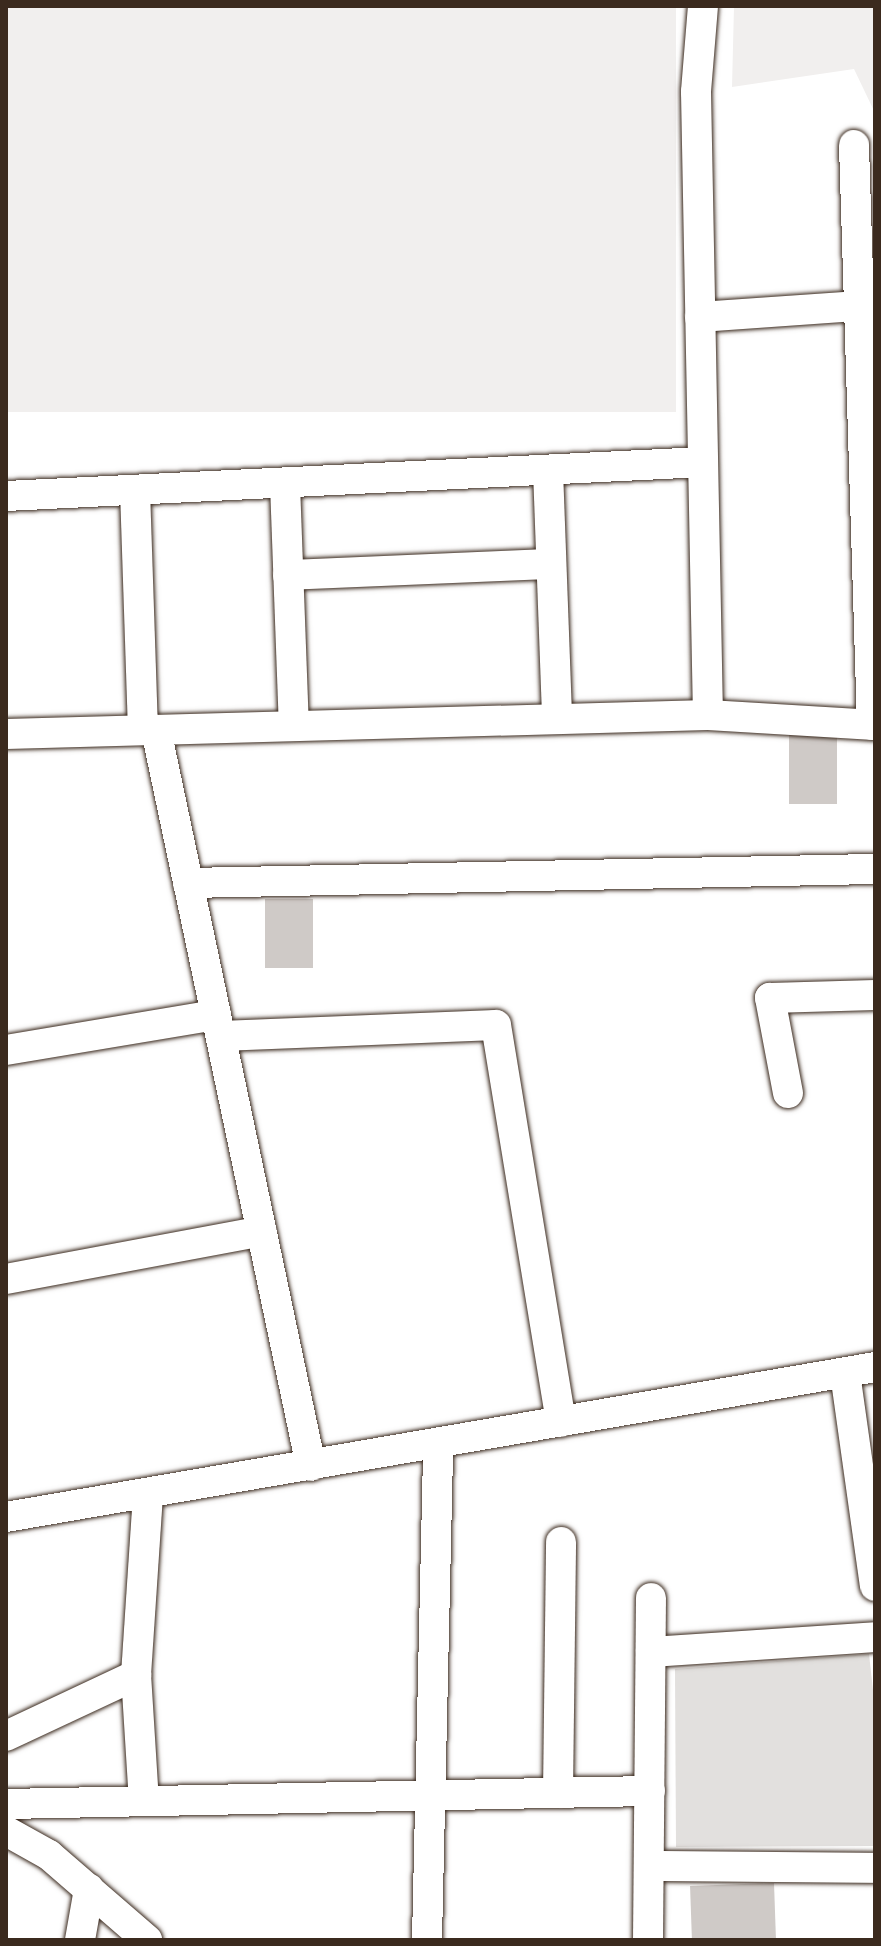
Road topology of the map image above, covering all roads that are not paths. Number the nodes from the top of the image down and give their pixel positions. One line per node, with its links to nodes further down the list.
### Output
1 (703, 6): 4 (street)
2 (854, 145): 3 (street)
3 (859, 306): 4 (street); 14 (street)
4 (700, 317): 5 (street)
5 (703, 462): 6 (street); 12 (street)
6 (548, 470): 7 (street); 10 (street)
7 (285, 484): 8 (street); 11 (street)
8 (135, 490): 9 (street); 16 (street)
9 (6, 496)
10 (551, 564): 11 (street); 13 (street)
11 (288, 575): 15 (street)
12 (708, 715): 13 (street); 14 (street)
13 (557, 718): 15 (street)
14 (873, 725)
15 (294, 726): 16 (street)
16 (150, 730): 17 (street); 19 (street)
17 (6, 734)
18 (875, 869): 19 (street)
19 (188, 883): 21 (street)
20 (875, 995): 23 (street)
21 (218, 1025): 22 (street); 24 (street); 28 (street)
22 (6, 1050)
23 (788, 1093)
24 (262, 1231): 25 (street); 30 (street)
25 (6, 1279)
26 (875, 1367): 27 (street)
27 (845, 1373): 28 (street); 34 (street)
28 (561, 1422): 29 (street)
29 (438, 1444): 30 (street); 42 (street)
30 (311, 1466): 31 (street)
31 (148, 1495): 32 (street); 38 (street)
32 (6, 1517)
33 (561, 1542): 41 (street)
34 (875, 1586)
35 (651, 1598): 37 (street)
36 (875, 1637): 37 (street)
37 (651, 1652): 40 (street)
38 (136, 1675): 39 (street); 43 (street)
39 (6, 1736)
40 (650, 1791): 41 (street); 46 (street)
41 (558, 1793): 42 (street)
42 (430, 1795): 43 (street); 51 (street)
43 (144, 1801): 44 (street)
44 (6, 1804)
45 (6, 1831): 48 (street)
46 (649, 1866): 47 (street); 52 (street)
47 (875, 1868)
48 (89, 1889): 49 (street); 50 (street)
49 (80, 1940)
50 (147, 1940)
51 (427, 1940)
52 (648, 1940)

